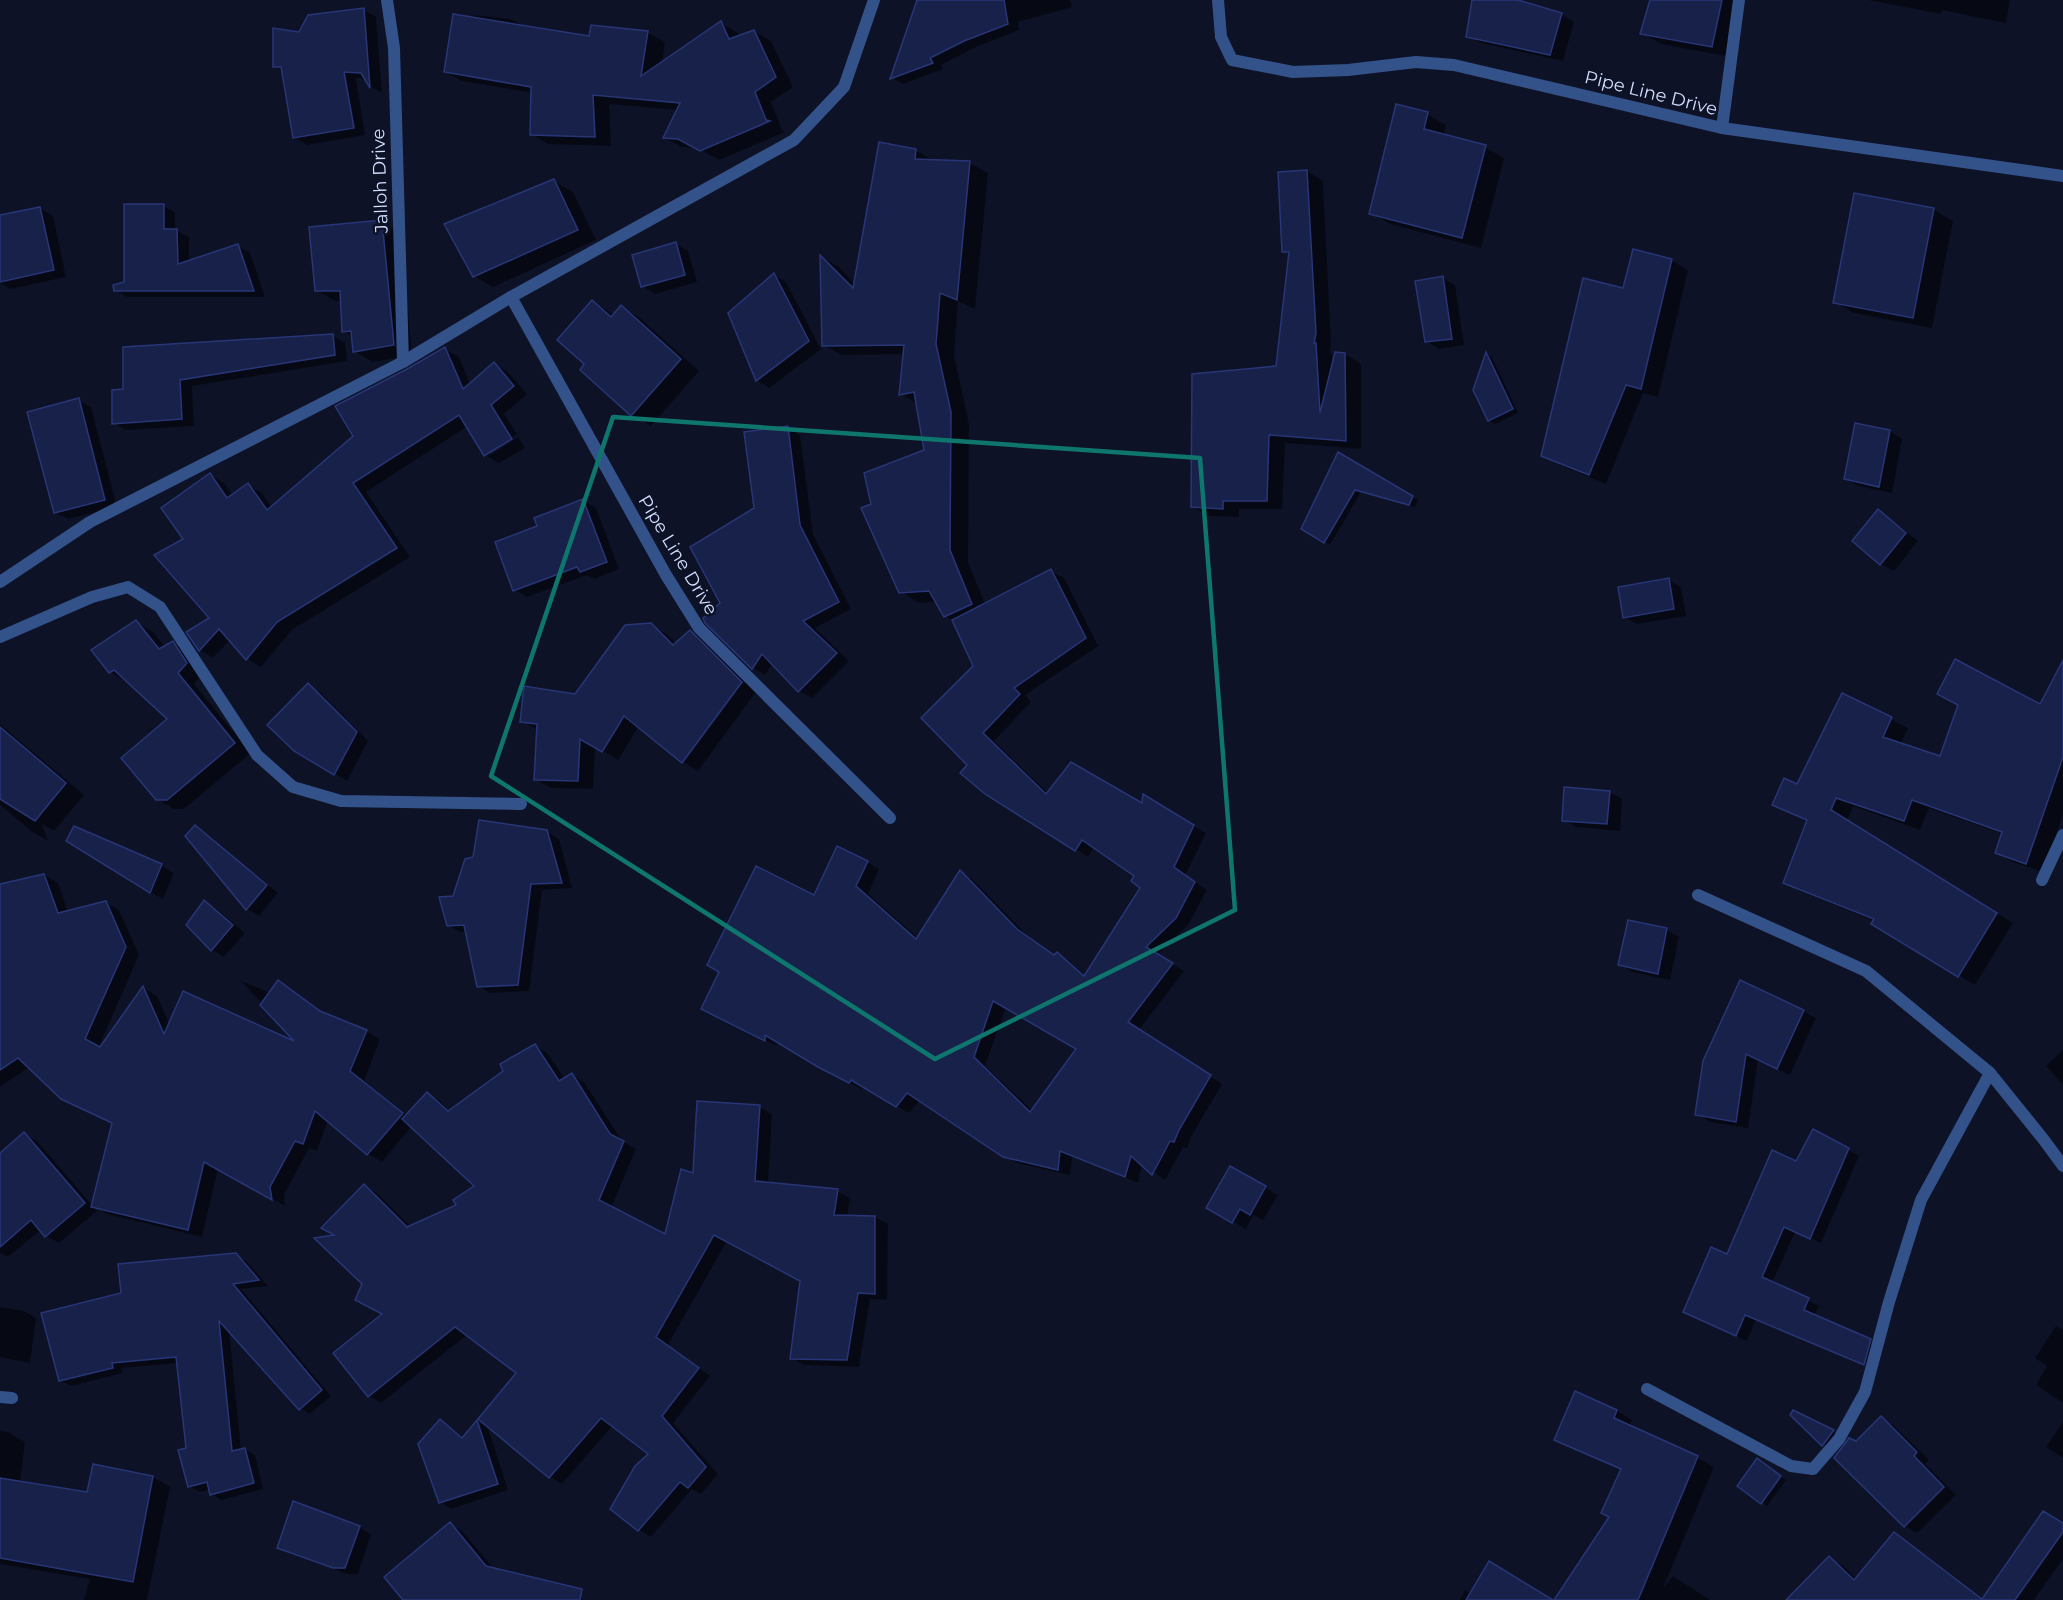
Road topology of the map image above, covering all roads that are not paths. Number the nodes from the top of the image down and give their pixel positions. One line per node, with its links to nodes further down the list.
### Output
1 (387, 0): 8 (street, Jalloh Drive)
2 (874, 0): 7 (street)
3 (1218, 0): 5 (street, Pipe Line Drive)
4 (1739, 0): 5 (street)
5 (1722, 128): 6 (street, Pipe Line Drive)
6 (2063, 176)
7 (511, 297): 8 (street); 12 (street, Pipe Line Drive)
8 (403, 362): 9 (street)
9 (0, 582)
10 (0, 638): 11 (street)
11 (521, 804)
12 (890, 818)
13 (2063, 835): 14 (street)
14 (2042, 880)
15 (1698, 895): 16 (street)
16 (1990, 1073): 17 (street); 18 (street)
17 (2063, 1167)
18 (1647, 1389)

